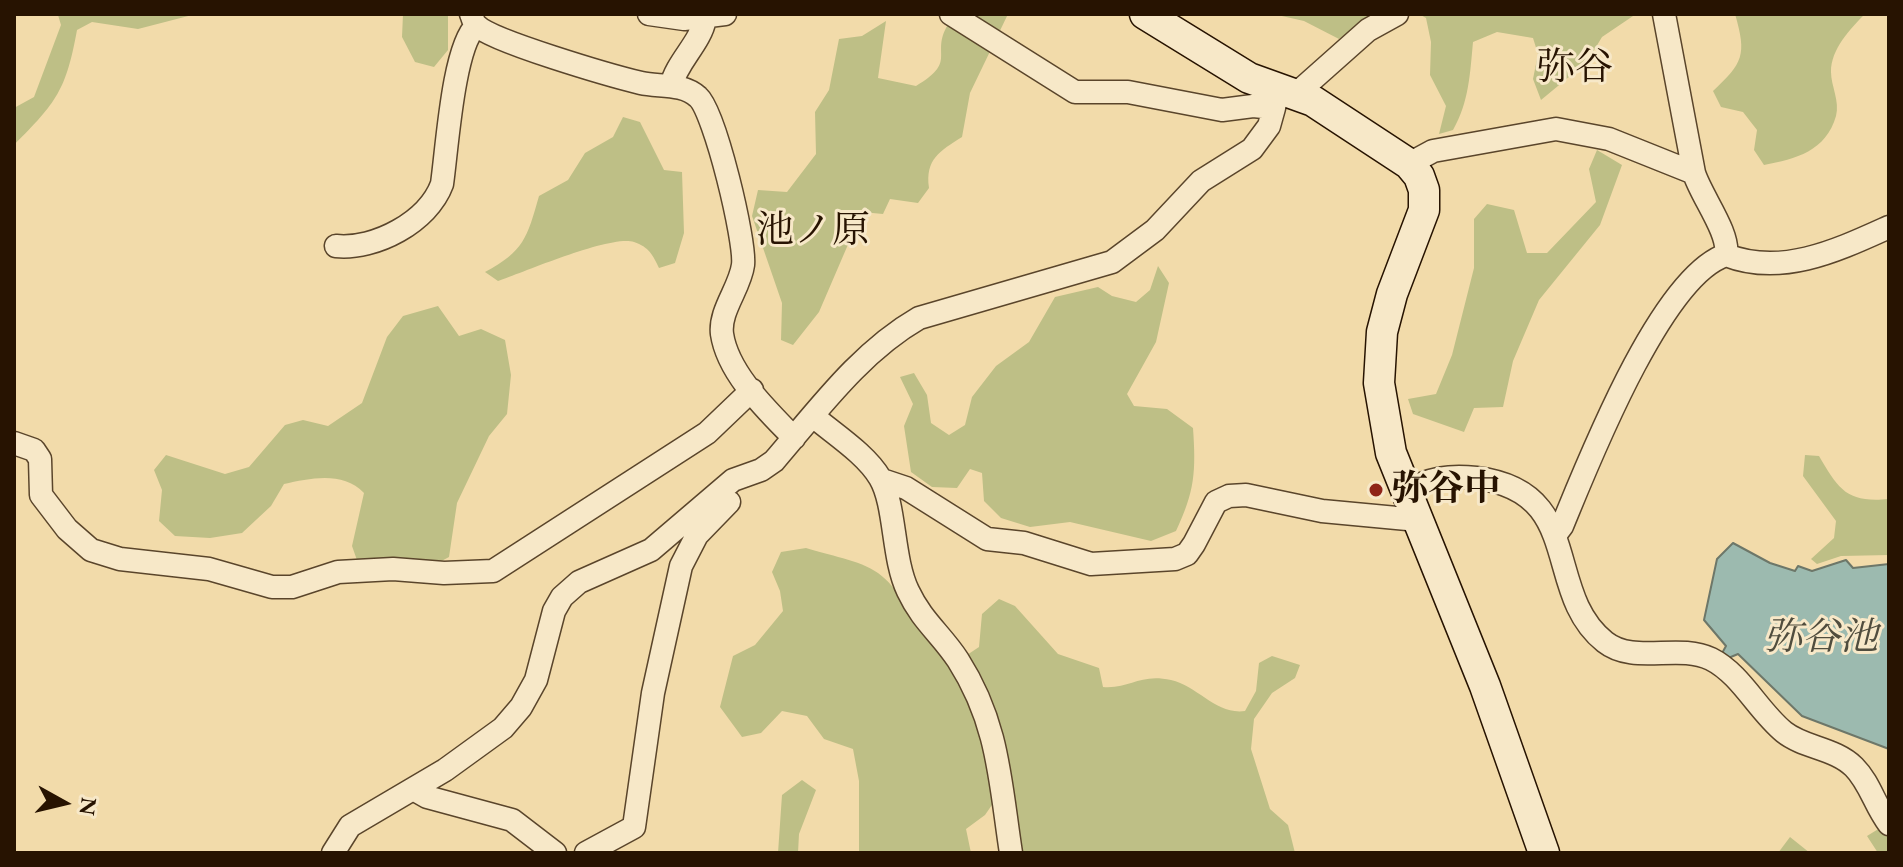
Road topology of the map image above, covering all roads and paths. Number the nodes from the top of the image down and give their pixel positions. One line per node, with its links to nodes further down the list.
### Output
1 (649, 14): 6 (street)
2 (951, 14): 9 (street)
3 (1145, 14): 9 (main road)
4 (1397, 14): 9 (street)
5 (1664, 14): 11 (street)
6 (715, 16): 8 (street)
7 (474, 20): 8 (street); 13 (street)
8 (671, 86): 15 (street)
9 (1282, 97): 10 (main road); 16 (street)
10 (1409, 164): 11 (street); 21 (main road)
11 (1694, 173): 14 (street)
12 (1889, 227): 14 (street)
13 (336, 246)
14 (1726, 255): 23 (street)
15 (752, 390): 17 (street); 18 (street)
16 (813, 416): 17 (street); 20 (street)
17 (794, 438): 19 (street)
18 (14, 443)
19 (761, 470): 24 (street); 28 (street)
20 (882, 480): 22 (street); 29 (street)
21 (1406, 492): 22 (main road); 23 (street)
22 (1418, 520): 30 (main road)
23 (1556, 534): 25 (street)
24 (413, 789): 26 (street); 27 (street)
25 (1889, 824)
26 (333, 853)
27 (555, 853)
28 (586, 853)
29 (1011, 853)
30 (1544, 853)

